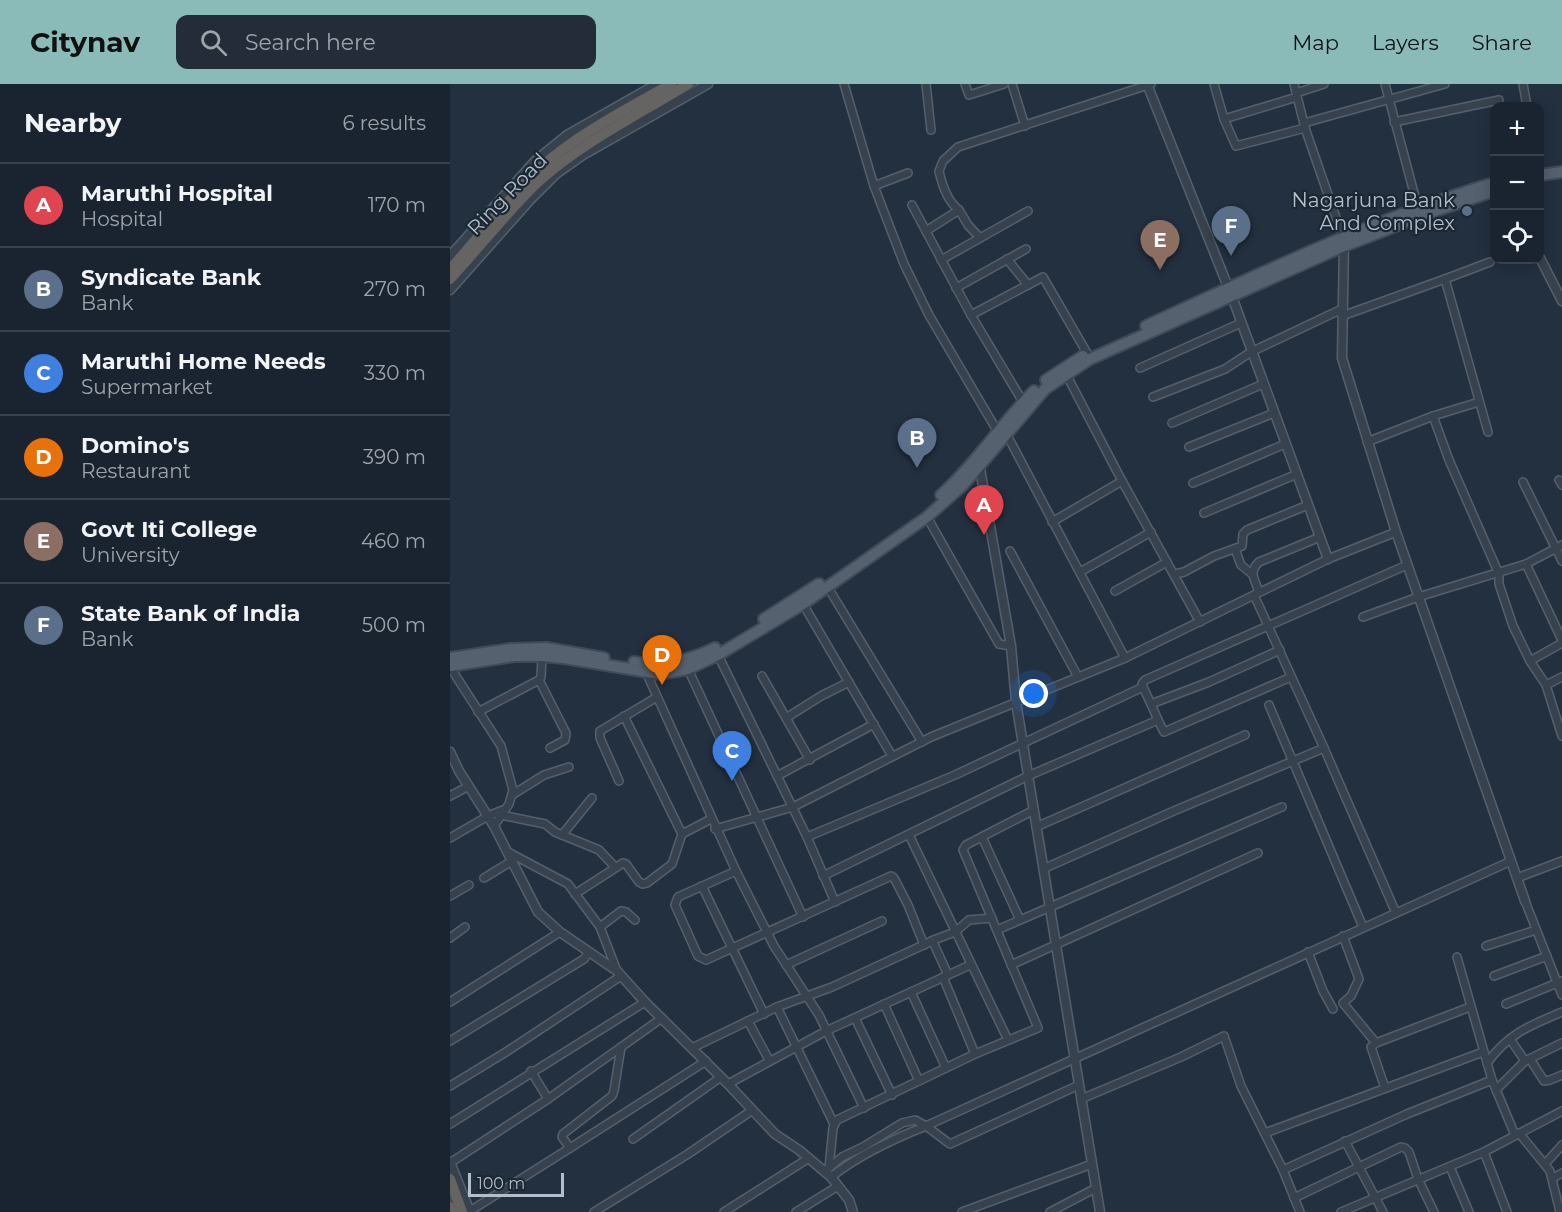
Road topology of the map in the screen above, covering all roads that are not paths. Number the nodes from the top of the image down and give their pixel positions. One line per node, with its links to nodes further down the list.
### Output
1 (657, 84): 18 (street)
2 (671, 84): 18 (highway, Ring Road)
3 (708, 84): 16 (street)
4 (844, 84): 33 (street)
5 (927, 84): 26 (street)
6 (965, 84): 7 (street)
7 (1004, 84)
8 (1011, 84): 25 (street)
9 (1149, 84): 25 (street); 55 (street)
10 (1214, 84): 22 (street)
11 (1294, 84): 17 (street)
12 (1324, 84): 17 (street)
13 (1385, 84): 19 (street)
14 (1446, 84): 19 (street)
15 (1524, 84): 21 (street)
16 (690, 87): 35 (highway, Ring Road)
17 (1296, 95): 22 (street); 24 (street)
18 (636, 100): 44 (street); 49 (highway, Ring Road)
19 (1389, 100): 23 (street); 24 (street)
20 (1499, 100): 23 (street)
21 (1526, 102)
22 (1224, 119): 24 (street)
23 (1394, 122): 37 (street)
24 (1304, 125): 42 (street)
25 (1025, 126): 38 (street)
26 (931, 130)
27 (1562, 172): 29 (main road)
28 (908, 173): 33 (street)
29 (1544, 174)
30 (1562, 179): 31 (main road)
31 (1544, 181)
32 (1490, 184): 37 (main road)
33 (874, 186): 72 (street)
34 (1490, 192): 42 (main road)
35 (524, 202): 50 (highway, Ring Road); 54 (street)
36 (912, 205): 40 (street)
37 (1418, 208): 42 (main road)
38 (959, 210): 40 (street); 41 (street)
39 (1028, 211): 41 (street)
40 (926, 231): 46 (street)
41 (980, 238): 46 (street)
42 (1344, 242): 55 (main road); 57 (street)
43 (1026, 249): 45 (street)
44 (450, 256)
45 (1007, 259): 52 (street); 53 (street)
46 (941, 260): 53 (street)
47 (1490, 262): 51 (street)
48 (1542, 264): 56 (street)
49 (450, 269)
50 (450, 279)
51 (1444, 279): 57 (street); 67 (street)
52 (1028, 285): 58 (street); 61 (street)
53 (956, 288): 58 (street)
54 (450, 290)
55 (1231, 293): 59 (street); 61 (main road); 63 (main road)
56 (1562, 301)
57 (1342, 313): 60 (street); 73 (street)
58 (971, 315): 66 (street)
59 (1240, 323): 60 (street); 62 (street)
60 (1251, 352): 64 (street); 65 (street)
61 (1087, 353): 66 (main road)
62 (1140, 368)
63 (1066, 374): 72 (main road); 78 (street)
64 (1263, 384): 68 (street); 70 (street)
65 (1154, 397)
66 (1023, 402): 72 (main road)
67 (1479, 402): 69 (street); 71 (street)
68 (1274, 413): 74 (street); 75 (street)
69 (1434, 416): 73 (street); 99 (street)
70 (1172, 423)
71 (1488, 432)
72 (1002, 434): 76 (main road); 84 (street)
73 (1367, 442): 86 (street)
74 (1285, 444): 77 (street); 80 (street)
75 (1189, 447)
76 (978, 462): 83 (main road); 109 (street); 113 (main road)
77 (1297, 474): 81 (street); 82 (street)
78 (1122, 481): 84 (street); 85 (street)
79 (1522, 482): 88 (street)
80 (1193, 483)
81 (1308, 505): 87 (street); 89 (street)
82 (1204, 513)
83 (927, 517): 100 (main road); 109 (street)
84 (1052, 522): 96 (street)
85 (1151, 532): 93 (street); 96 (street)
86 (1396, 532): 91 (street); 95 (street)
87 (1320, 537): 91 (street); 98 (street)
88 (1559, 546): 92 (street); 94 (street)
89 (1235, 549): 97 (street); 98 (street)
90 (1010, 551): 120 (street)
91 (1328, 559): 102 (street)
92 (1562, 561)
93 (1167, 562): 97 (street); 101 (street)
94 (1526, 564): 99 (street); 108 (street)
95 (1407, 565): 103 (street); 107 (street)
96 (1080, 572): 114 (street)
97 (1175, 574): 106 (street)
98 (1252, 574): 102 (street)
99 (1499, 574): 103 (street); 115 (street)
100 (827, 586): 104 (main road); 140 (street)
101 (1115, 591)
102 (1257, 594): 106 (street); 107 (street)
103 (1419, 597): 105 (street); 174 (street)
104 (803, 604): 111 (main road); 124 (street)
105 (1363, 617)
106 (1200, 621): 114 (street)
107 (1269, 627): 110 (street); 126 (street)
108 (1562, 641): 115 (street)
109 (1011, 646): 128 (street)
110 (1280, 650): 121 (street); 129 (street)
111 (718, 655): 117 (main road); 149 (street)
112 (542, 656): 116 (main road); 118 (main road); 123 (street)
113 (450, 658)
114 (1125, 658): 120 (street)
115 (1530, 661): 125 (street)
116 (450, 667): 133 (street)
117 (688, 669): 118 (main road); 161 (street)
118 (646, 672): 127 (street)
119 (762, 676): 135 (street)
120 (1078, 677): 128 (street)
121 (1291, 677): 136 (street); 143 (street)
122 (1562, 677): 125 (street)
123 (538, 680): 133 (street); 142 (street)
124 (849, 682): 135 (street); 137 (street)
125 (1546, 685): 132 (street)
126 (1143, 687): 129 (street); 141 (street)
127 (657, 697): 134 (street); 162 (street)
128 (1016, 702): 140 (street); 141 (street)
129 (1151, 704): 136 (street)
130 (1269, 705): 147 (street)
131 (1562, 707): 132 (street)
132 (1554, 711): 139 (street)
133 (478, 712): 153 (street)
134 (624, 716): 151 (street); 166 (street)
135 (786, 718): 146 (street)
136 (1158, 720): 150 (street)
137 (874, 724): 145 (street); 146 (street)
138 (1245, 735): 164 (street)
139 (1562, 736)
140 (922, 742): 145 (street)
141 (1023, 743): 150 (street); 169 (street)
142 (550, 748)
143 (1324, 748): 147 (street); 189 (street)
144 (450, 752): 152 (street)
145 (892, 756): 156 (street)
146 (810, 760): 149 (street)
147 (1293, 761): 177 (street); 197 (street)
148 (569, 768): 153 (street)
149 (777, 776): 156 (street)
150 (1028, 776): 158 (street); 168 (street)
151 (619, 781)
152 (469, 786): 154 (street); 160 (street)
153 (512, 795): 159 (street)
154 (450, 796)
155 (592, 798): 167 (street)
156 (793, 807): 161 (street); 169 (street)
157 (1282, 807): 188 (street)
158 (1034, 810): 164 (street); 170 (street)
159 (503, 812): 160 (street); 163 (street); 167 (street)
160 (488, 816): 163 (street); 171 (street)
161 (756, 818): 165 (street); 190 (street)
162 (711, 819): 165 (street); 166 (street)
163 (494, 826): 173 (street)
164 (1036, 827): 177 (street)
165 (716, 829): 178 (street)
166 (682, 834): 176 (street)
167 (562, 835): 176 (street)
168 (909, 835): 179 (street); 202 (street)
169 (807, 837): 179 (street)
170 (982, 837): 191 (street); 193 (street)
171 (450, 838)
172 (1258, 854): 206 (street)
173 (510, 857): 180 (street); 184 (street); 201 (street)
174 (1510, 861): 181 (street); 189 (street)
175 (1562, 861): 181 (street)
176 (615, 867): 184 (street)
177 (1043, 868): 188 (street)
178 (736, 872): 183 (street); 200 (street)
179 (823, 876): 186 (street)
180 (484, 878)
181 (1517, 878): 187 (street)
182 (469, 885): 185 (street)
183 (702, 886): 208 (street); 208 (street)
184 (575, 894): 196 (street)
185 (450, 896)
186 (835, 902): 190 (street); 205 (street)
187 (1525, 902): 199 (street)
188 (1050, 908): 193 (street); 206 (street)
189 (1396, 913): 197 (street)
190 (803, 917): 200 (street)
191 (992, 918): 198 (street); 202 (street)
192 (634, 920): 196 (street)
193 (1020, 920): 198 (street)
194 (882, 921): 213 (street)
195 (465, 927): 204 (street)
196 (600, 927): 216 (street)
197 (1363, 927): 203 (street)
198 (997, 930): 215 (street)
199 (1536, 930): 207 (street); 211 (street)
200 (767, 931): 208 (street); 213 (street)
201 (560, 932): 209 (street); 223 (street)
202 (955, 932): 205 (street); 214 (street)
203 (1343, 936): 210 (street); 239 (street)
204 (450, 938)
205 (927, 943): 217 (street); 221 (street)
206 (1056, 945): 215 (street); 246 (street)
207 (1486, 946)
208 (731, 947): 231 (street)
209 (588, 952): 216 (street); 238 (street)
210 (1308, 952): 229 (street); 246 (street)
211 (1547, 956): 218 (street); 219 (street)
212 (1457, 957): 228 (street)
213 (786, 965): 221 (street)
214 (970, 965): 217 (street); 237 (street)
215 (1011, 965): 237 (street)
216 (619, 973): 224 (street); 259 (street)
217 (946, 976): 220 (street); 245 (street)
218 (1494, 976)
219 (1560, 982): 222 (street); 226 (street)
220 (911, 992): 225 (street); 251 (street)
221 (806, 995): 227 (street); 235 (street)
222 (1562, 995)
223 (450, 1002)
224 (645, 1002): 232 (street); 252 (street)
225 (884, 1004): 233 (street); 256 (street)
226 (1506, 1004)
227 (777, 1007): 231 (street); 242 (street)
228 (1470, 1007): 239 (street); 244 (street)
229 (1334, 1009)
230 (1562, 1012): 236 (street)
231 (764, 1014): 234 (street)
232 (662, 1018): 241 (street); 243 (street)
233 (855, 1018): 235 (street); 262 (street)
234 (748, 1022): 243 (street); 247 (street)
235 (826, 1031): 242 (street); 265 (street)
236 (1510, 1039): 248 (street); 250 (street)
237 (1008, 1040): 245 (street)
238 (450, 1041)
239 (1376, 1043): 260 (street)
240 (1562, 1043): 248 (street)
241 (621, 1047): 263 (street); 276 (street)
242 (798, 1047): 247 (street); 269 (street)
243 (692, 1048): 249 (street)
244 (1483, 1052): 250 (street); 260 (street)
245 (975, 1054): 251 (street)
246 (1075, 1059): 258 (street); 270 (street)
247 (769, 1060): 257 (street)
248 (1527, 1060): 253 (street); 261 (street)
249 (706, 1061): 254 (street); 276 (street)
250 (1487, 1064): 255 (street)
251 (946, 1068): 256 (street)
252 (531, 1071): 263 (street); 268 (street)
253 (1562, 1075)
254 (721, 1077): 257 (street); 273 (street)
255 (1492, 1080): 261 (street); 274 (street)
256 (919, 1081): 262 (street)
257 (728, 1084): 266 (street)
258 (1079, 1085): 264 (street); 270 (street)
259 (450, 1086)
260 (1385, 1088): 271 (street)
261 (1496, 1090): 272 (street)
262 (892, 1095): 265 (street)
263 (548, 1099): 279 (street)
264 (1081, 1099): 271 (street); 280 (street)
265 (864, 1108): 269 (street)
266 (751, 1111): 278 (street); 298 (street)
267 (1562, 1111): 272 (street)
268 (450, 1124)
269 (834, 1124): 285 (street)
270 (926, 1126): 285 (street); 285 (street)
271 (1265, 1133): 284 (street)
272 (1517, 1134): 277 (street); 281 (street)
273 (633, 1139)
274 (1346, 1141): 282 (street); 284 (street)
275 (1562, 1144): 281 (street)
276 (570, 1148): 297 (street)
277 (1484, 1152): 283 (street); 310 (street)
278 (809, 1158): 285 (street); 299 (street)
279 (450, 1162): 297 (street)
280 (1092, 1164): 291 (street); 302 (street)
281 (1545, 1164): 287 (street)
282 (1360, 1166): 289 (street); 292 (street); 293 (street)
283 (1450, 1167): 289 (street); 309 (street)
284 (1283, 1170): 293 (street)
285 (828, 1172): 290 (street)
286 (1562, 1173): 287 (street)
287 (1553, 1178): 295 (street)
288 (450, 1179): 297 (highway)
289 (1418, 1179): 292 (street); 308 (street)
290 (838, 1186): 300 (street); 301 (street)
291 (1096, 1188): 303 (street); 304 (street)
292 (1376, 1197): 306 (street); 307 (street)
293 (1294, 1198): 305 (street)
294 (450, 1207): 296 (highway)
295 (1560, 1208)
296 (452, 1212)
297 (467, 1212)
298 (594, 1212)
299 (724, 1212)
300 (796, 1212)
301 (853, 1212)
302 (962, 1212)
303 (1050, 1212)
304 (1100, 1212)
305 (1300, 1212)
306 (1341, 1212)
307 (1383, 1212)
308 (1434, 1212)
309 (1469, 1212)
310 (1508, 1212)

